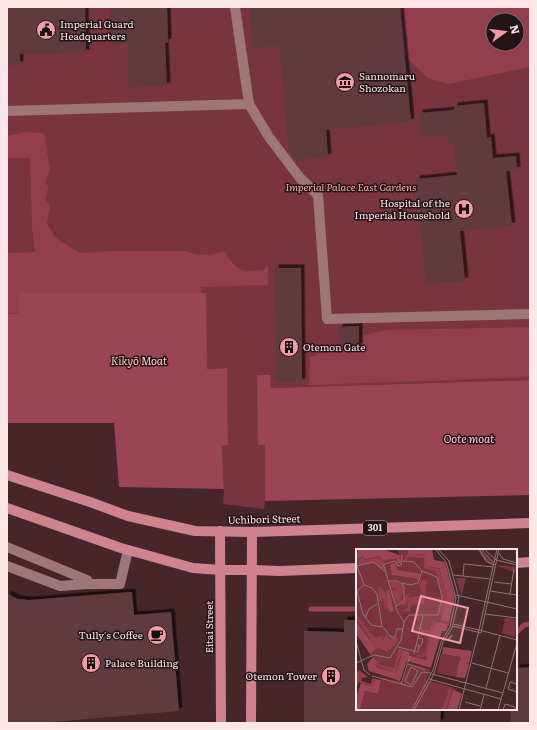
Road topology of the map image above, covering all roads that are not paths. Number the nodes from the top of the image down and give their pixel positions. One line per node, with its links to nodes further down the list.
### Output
1 (235, 7): 2 (street)
2 (249, 104): 3 (street); 4 (street)
3 (7, 111)
4 (530, 314)
5 (7, 475): 8 (main road, Uchibori Street / 301)
6 (7, 508): 11 (main road)
7 (530, 522): 9 (main road, Uchibori Street / 301)
8 (220, 531): 9 (main road, Uchibori Street / 301); 16 (main road, Eitai Street)
9 (252, 532): 17 (main road)
10 (7, 547): 18 (street)
11 (128, 550): 16 (main road); 18 (street)
12 (530, 562): 13 (main road)
13 (517, 563)
14 (7, 566): 18 (street)
15 (356, 568): 17 (main road)
16 (221, 570): 17 (main road); 19 (main road, Eitai Street)
17 (252, 570): 20 (main road)
18 (87, 584)
19 (221, 723)
20 (251, 723)

